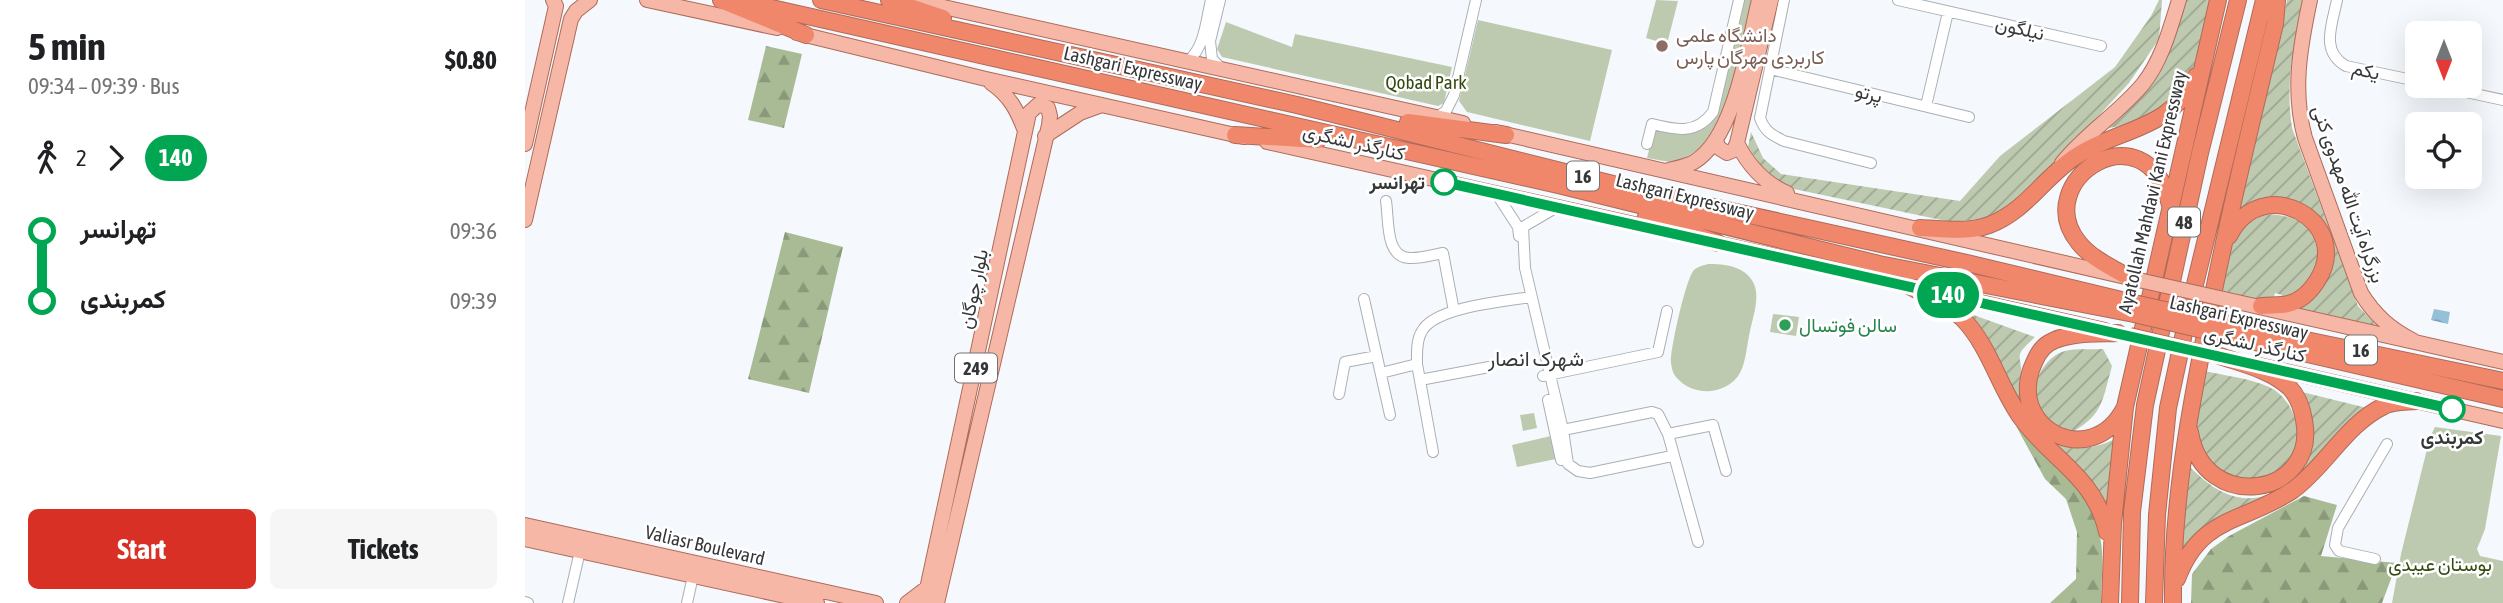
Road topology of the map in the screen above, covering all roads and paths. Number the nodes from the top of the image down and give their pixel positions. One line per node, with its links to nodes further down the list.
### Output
1 (590, 0): 26 (main road)
2 (647, 0): 27 (main road, کنارگذر لشگری)
3 (721, 0): 27 (highway)
4 (736, 0): 53 (highway, Lashgari Expressway / 16)
5 (821, 0): 29 (highway, Lashgari Expressway / 16)
6 (889, 0): 29 (highway)
7 (962, 0): 25 (street)
8 (1211, 0): 28 (street)
9 (1220, 0): 28 (street)
10 (1476, 0): 37 (street)
11 (1739, 0): 54 (street)
12 (1759, 0): 50 (main road)
13 (1899, 0): 24 (street, نیلگون)
14 (2179, 0): 58 (main road)
15 (2218, 0): 32 (highway, Ayatollah Mahdavi Kani Expressway)
16 (2238, 0): 98 (highway, Ayatollah Mahdavi Kani Expressway / 48)
17 (2264, 0): 105 (highway, 48)
18 (2277, 0): 67 (highway)
19 (2311, 0): 78 (main road, بزرگراه آیت الله مهدوی کنی)
20 (2337, 0): 35 (street, یکم)
21 (924, 1): 25 (main road, کنارگذر لشگری)
22 (554, 3): 26 (main road); 52 (main road)
23 (1779, 4): 33 (street); 51 (main road)
24 (1948, 12): 30 (street, نیلگون); 42 (street)
25 (974, 14): 31 (main road, کنارگذر لشگری)
26 (571, 19): 64 (main road)
27 (806, 35): 36 (main road, کنارگذر لشگری)
28 (1206, 40): 31 (street); 34 (street)
29 (1029, 46): 41 (highway, Lashgari Expressway / 16)
30 (2101, 46)
31 (1188, 61): 34 (main road, کنارگذر لشگری)
32 (2203, 62): 58 (highway); 63 (highway, Ayatollah Mahdavi Kani Expressway)
33 (1770, 69): 42 (street, پرتو); 55 (street)
34 (1224, 71): 43 (main road, کنارگذر لشگری)
35 (2405, 78)
36 (986, 79): 40 (main road, کنارگذر لشگری); 46 (main road)
37 (1454, 95): 43 (street); 45 (street)
38 (2482, 95): 39 (street)
39 (2503, 100)
40 (1102, 105): 47 (main road, کنارگذر لشگری); 49 (main road)
41 (1297, 105): 48 (highway); 73 (highway, Lashgari Expressway / 16)
42 (1926, 106): 44 (street, پرتو)
43 (1437, 117): 45 (main road, کنارگذر لشگری)
44 (1969, 117)
45 (1466, 124): 48 (main road, کنارگذر لشگری)
46 (1025, 132): 49 (main road, بلوار چوگان); 112 (main road, بلوار چوگان / 249)
47 (1235, 135): 53 (highway); 59 (main road, کنارگذر لشگری)
48 (1506, 135): 56 (main road, کنارگذر لشگری)
49 (1045, 136): 121 (main road, بلوار چوگان / 249)
50 (1716, 141): 51 (main road); 56 (main road)
51 (1737, 143): 61 (main road)
52 (525, 144)
53 (1369, 144): 57 (highway, Lashgari Expressway / 16)
54 (1647, 144)
55 (1871, 163)
56 (1665, 171): 61 (main road, کنارگذر لشگری)
57 (1558, 186): 66 (highway); 73 (highway, Lashgari Expressway / 16)
58 (2044, 186): 65 (highway)
59 (1496, 193): 62 (main road, کنارگذر لشگری); 70 (street)
60 (1387, 201): 75 (street)
61 (1811, 203): 65 (main road, کنارگذر لشگری)
62 (1557, 207): 66 (main road, کنارگذر لشگری); 70 (street)
63 (2171, 207): 68 (highway); 91 (highway, Ayatollah Mahdavi Kani Expressway)
64 (525, 220)
65 (1920, 228): 68 (main road, کنارگذر لشگری)
66 (1718, 243): 69 (main road, کنارگذر لشگری)
67 (2221, 255): 72 (highway); 93 (highway)
68 (2136, 279): 72 (main road, کنارگذر لشگری, bridge)
69 (1907, 285): 77 (main road, کنارگذر لشگری); 110 (highway)
70 (1529, 298): 75 (street); 85 (street)
71 (1364, 299): 79 (street)
72 (2261, 306): 78 (main road, کنارگذر لشگری)
73 (2136, 309): 76 (highway, Lashgari Expressway / 16, bridge)
74 (1667, 311): 85 (street)
75 (1454, 312): 82 (street)
76 (2218, 327): 87 (highway, Lashgari Expressway / 16); 89 (highway, Lashgari Expressway / 16)
77 (2124, 334): 80 (main road, کنارگذر لشگری, bridge); 91 (highway)
78 (2414, 341): 81 (main road, کنارگذر لشگری)
79 (1377, 356): 84 (street); 88 (street)
80 (2216, 356): 90 (main road, کنارگذر لشگری); 93 (highway)
81 (2503, 362)
82 (1417, 364): 84 (street); 86 (street)
83 (1489, 367): 86 (street)
84 (1381, 373): 92 (street)
85 (1546, 375): 95 (street); 101 (street)
86 (1420, 380): 99 (street)
87 (2503, 382)
88 (1339, 394)
89 (2503, 399)
90 (2416, 401): 94 (main road, کنارگذر لشگری); 114 (highway)
91 (2125, 407): 103 (highway, Ayatollah Mahdavi Kani Expressway)
92 (1390, 415)
93 (2189, 415): 114 (highway)
94 (2503, 421)
95 (1563, 430): 96 (street); 101 (street)
96 (1668, 434): 100 (street); 102 (street)
97 (2387, 444): 109 (street)
98 (2139, 446): 103 (highway); 123 (highway, Ayatollah Mahdavi Kani Expressway / 48)
99 (1433, 452)
100 (1672, 456): 101 (street); 107 (street)
101 (1568, 464)
102 (1725, 471)
103 (2113, 523): 110 (highway, Ayatollah Mahdavi Kani Expressway)
104 (525, 524): 113 (main road, Valiasr Boulevard)
105 (2156, 532): 114 (highway); 124 (highway, 48)
106 (525, 538): 108 (main road, Valiasr Boulevard)
107 (1698, 541)
108 (580, 551): 111 (main road, Valiasr Boulevard); 115 (street)
109 (2375, 559)
110 (2111, 570): 122 (highway, Ayatollah Mahdavi Kani Expressway)
111 (693, 576): 116 (street); 117 (main road, Valiasr Boulevard)
112 (928, 587): 119 (main road); 120 (main road, بلوار چوگان / 249)
113 (843, 599): 118 (main road, Valiasr Boulevard)
114 (2170, 599)
115 (568, 603)
116 (687, 603)
117 (817, 603)
118 (876, 603)
119 (907, 603)
120 (924, 603)
121 (937, 603)
122 (2110, 603)
123 (2130, 603)
124 (2154, 603)

